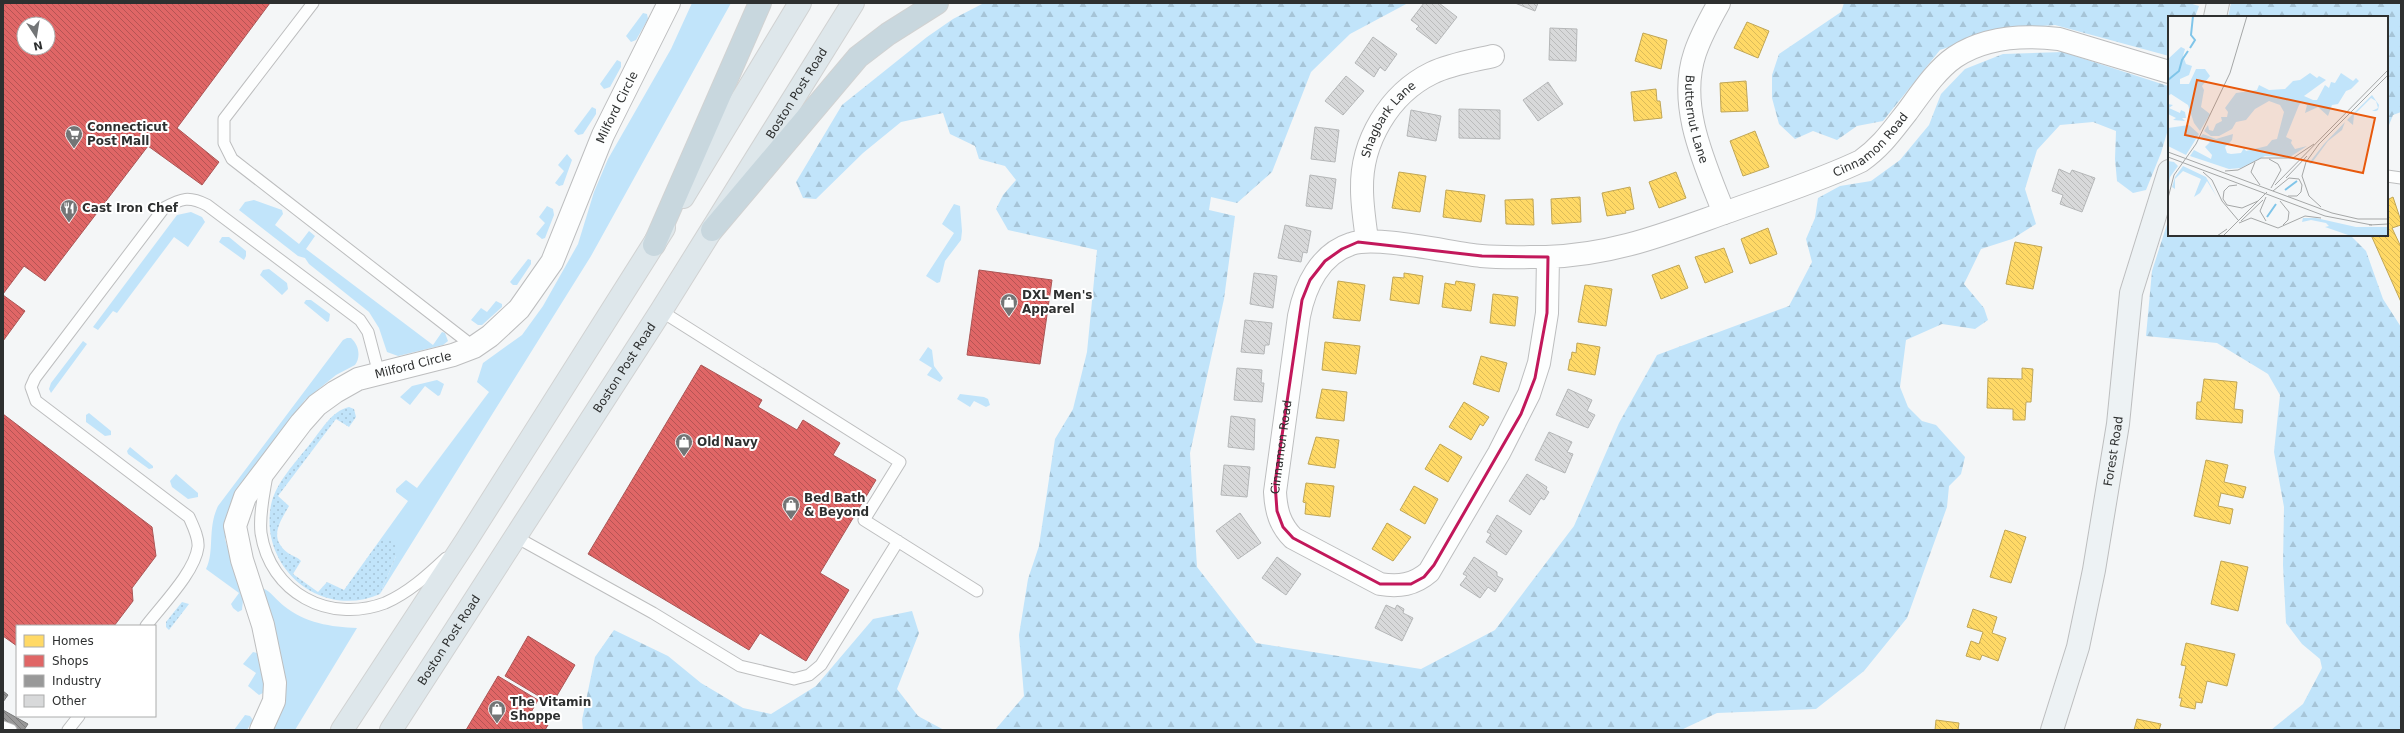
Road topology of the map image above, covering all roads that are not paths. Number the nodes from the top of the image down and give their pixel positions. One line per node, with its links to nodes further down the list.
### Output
1 (313, 3): 21 (lane)
2 (669, 3): 21 (street, Milford Circle)
3 (760, 3): 18 (highway)
4 (800, 3): 18 (main road)
5 (853, 3): 16 (main road, Boston Post Road)
6 (937, 3): 16 (highway)
7 (1719, 3): 15 (street, Butternut Lane)
8 (2218, 3): 9 (main road)
9 (2215, 16)
10 (1493, 56): 17 (street, Shagbark Lane)
11 (2168, 72): 15 (street, Cinnamon Road)
12 (2168, 174): 36 (main road, Forest Road)
13 (2388, 176): 14 (lane)
14 (2401, 178)
15 (1724, 213): 19 (street, Cinnamon Road)
16 (712, 230): 20 (main road, Boston Post Road)
17 (1367, 240): 19 (street, Cinnamon Road); 19 (street, Cinnamon Road)
18 (654, 245): 25 (main road)
19 (1548, 257)
20 (661, 311): 24 (main road, Boston Post Road); 26 (lane)
21 (474, 347): 22 (street, Milford Circle)
22 (379, 374): 23 (street, Milford Circle); 28 (lane)
23 (268, 466): 25 (lane); 33 (street, Milford Circle)
24 (516, 537): 26 (lane); 35 (main road, Boston Post Road)
25 (466, 541): 34 (main road)
26 (898, 541): 27 (lane)
27 (977, 591)
28 (147, 625)
29 (78, 717): 32 (lane)
30 (3, 727): 31 (lane)
31 (11, 730)
32 (68, 730)
33 (261, 730)
34 (342, 730)
35 (391, 730)
36 (2052, 730)

